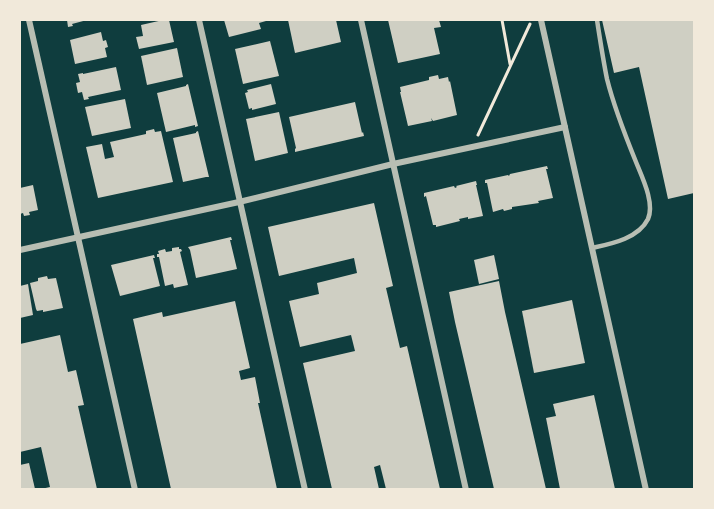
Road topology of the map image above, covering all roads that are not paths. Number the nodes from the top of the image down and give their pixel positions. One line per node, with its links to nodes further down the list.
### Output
1 (28, 20): 9 (street)
2 (199, 20): 8 (street)
3 (361, 20): 7 (street)
4 (540, 20): 6 (street)
5 (597, 20): 10 (lane)
6 (564, 127): 7 (street); 10 (street)
7 (393, 164): 8 (street); 14 (street)
8 (239, 202): 9 (street); 13 (street)
9 (78, 237): 11 (street); 12 (street)
10 (592, 248): 15 (street)
11 (20, 250)
12 (135, 489)
13 (305, 489)
14 (466, 489)
15 (646, 489)

